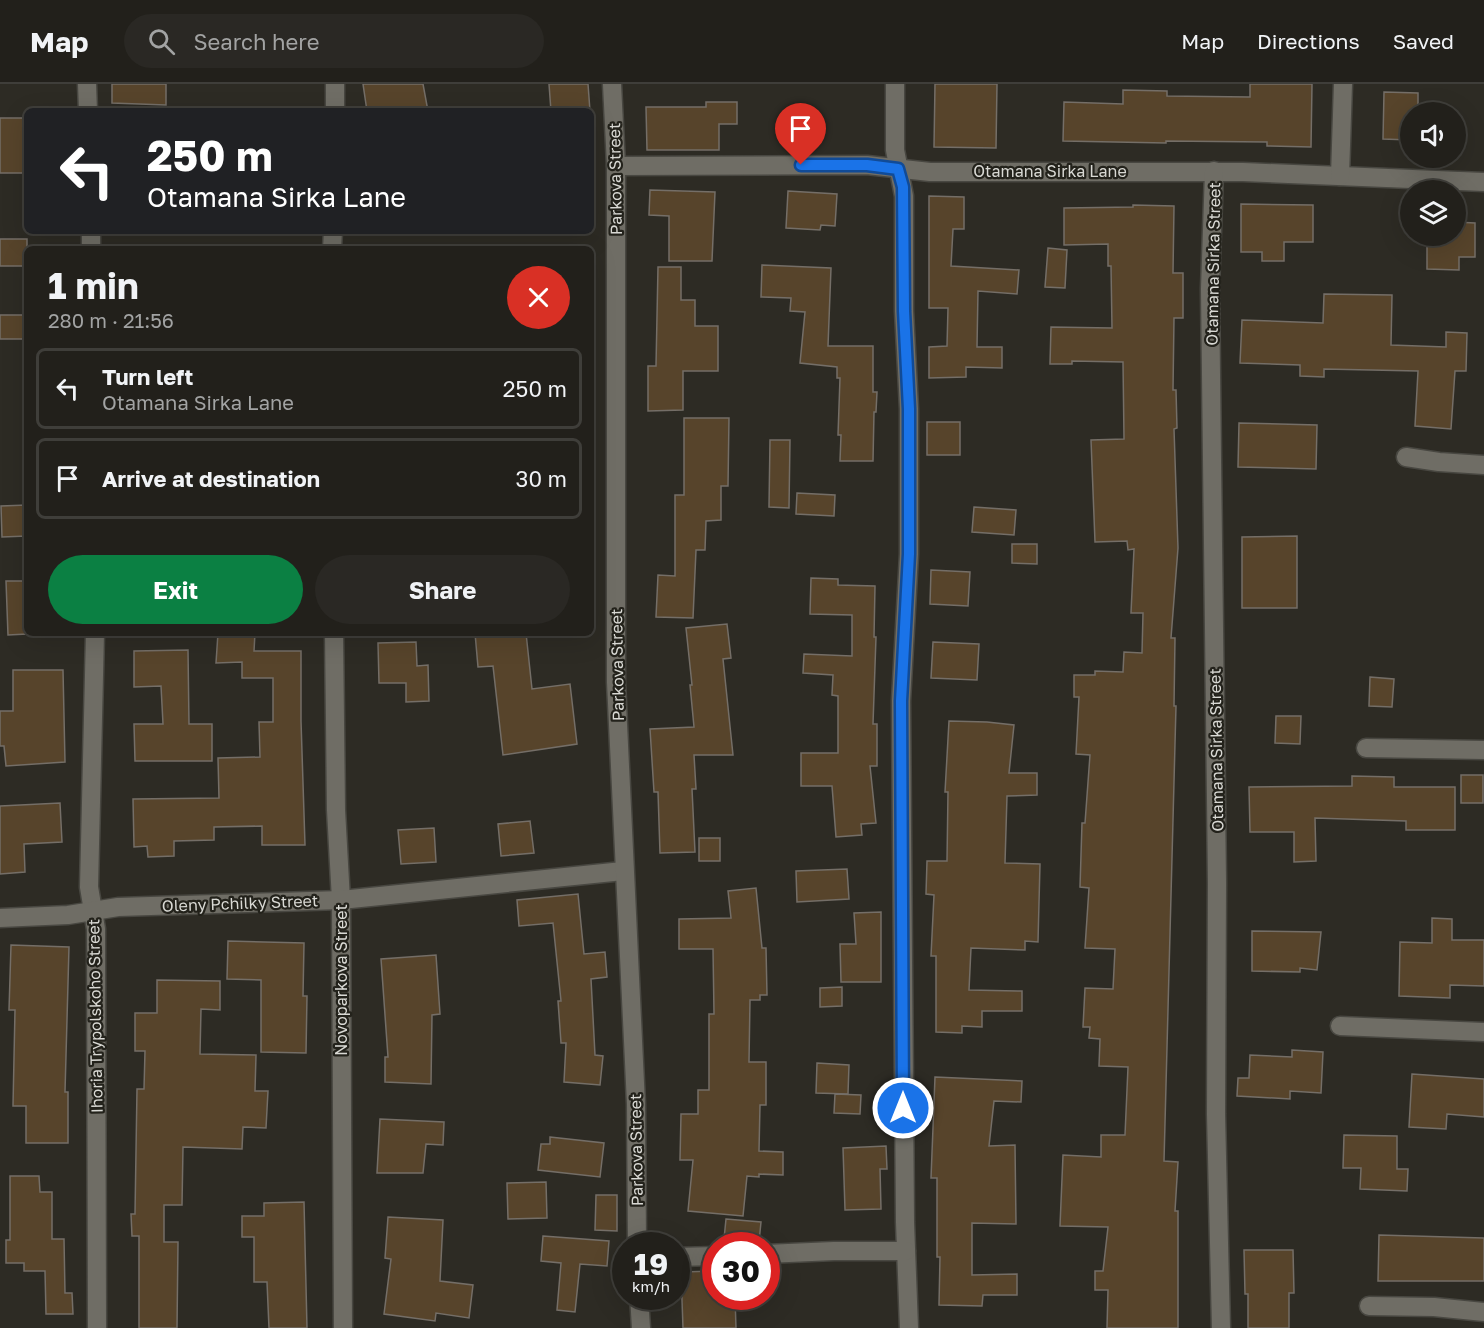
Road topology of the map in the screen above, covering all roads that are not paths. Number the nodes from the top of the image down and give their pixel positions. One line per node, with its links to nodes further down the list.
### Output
1 (87, 84): 6 (street)
2 (335, 84): 7 (street)
3 (612, 84): 8 (street, Parkova Street)
4 (895, 84): 9 (street)
5 (1343, 84): 11 (street)
6 (88, 108)
7 (335, 108)
8 (616, 166): 9 (street, Otamana Sirka Lane); 19 (street, Parkova Street)
9 (898, 169): 10 (street, Otamana Sirka Lane); 26 (street)
10 (1214, 171): 11 (street, Otamana Sirka Lane); 35 (street, Otamana Sirka Street)
11 (1340, 176): 12 (street, Otamana Sirka Lane)
12 (1484, 182)
13 (1406, 457): 14 (street)
14 (1484, 465)
15 (95, 636): 21 (street, Ihoria Trypolskoho Street)
16 (334, 636): 20 (street, Novoparkova Street)
17 (1366, 748): 18 (street)
18 (1484, 750)
19 (623, 871): 20 (street, Oleny Pchilky Street); 25 (street, Parkova Street)
20 (341, 900): 21 (street, Oleny Pchilky Street); 32 (street, Novoparkova Street)
21 (93, 911): 22 (street, Oleny Pchilky Street); 31 (street, Ihoria Trypolskoho Street)
22 (0, 918)
23 (1340, 1026): 24 (street)
24 (1484, 1032)
25 (637, 1232)
26 (906, 1251): 27 (street); 34 (street)
27 (780, 1254)
28 (1369, 1305): 30 (street)
29 (640, 1310): 33 (street)
30 (1484, 1312)
31 (97, 1328)
32 (343, 1328)
33 (641, 1328)
34 (909, 1328)
35 (1221, 1328)

